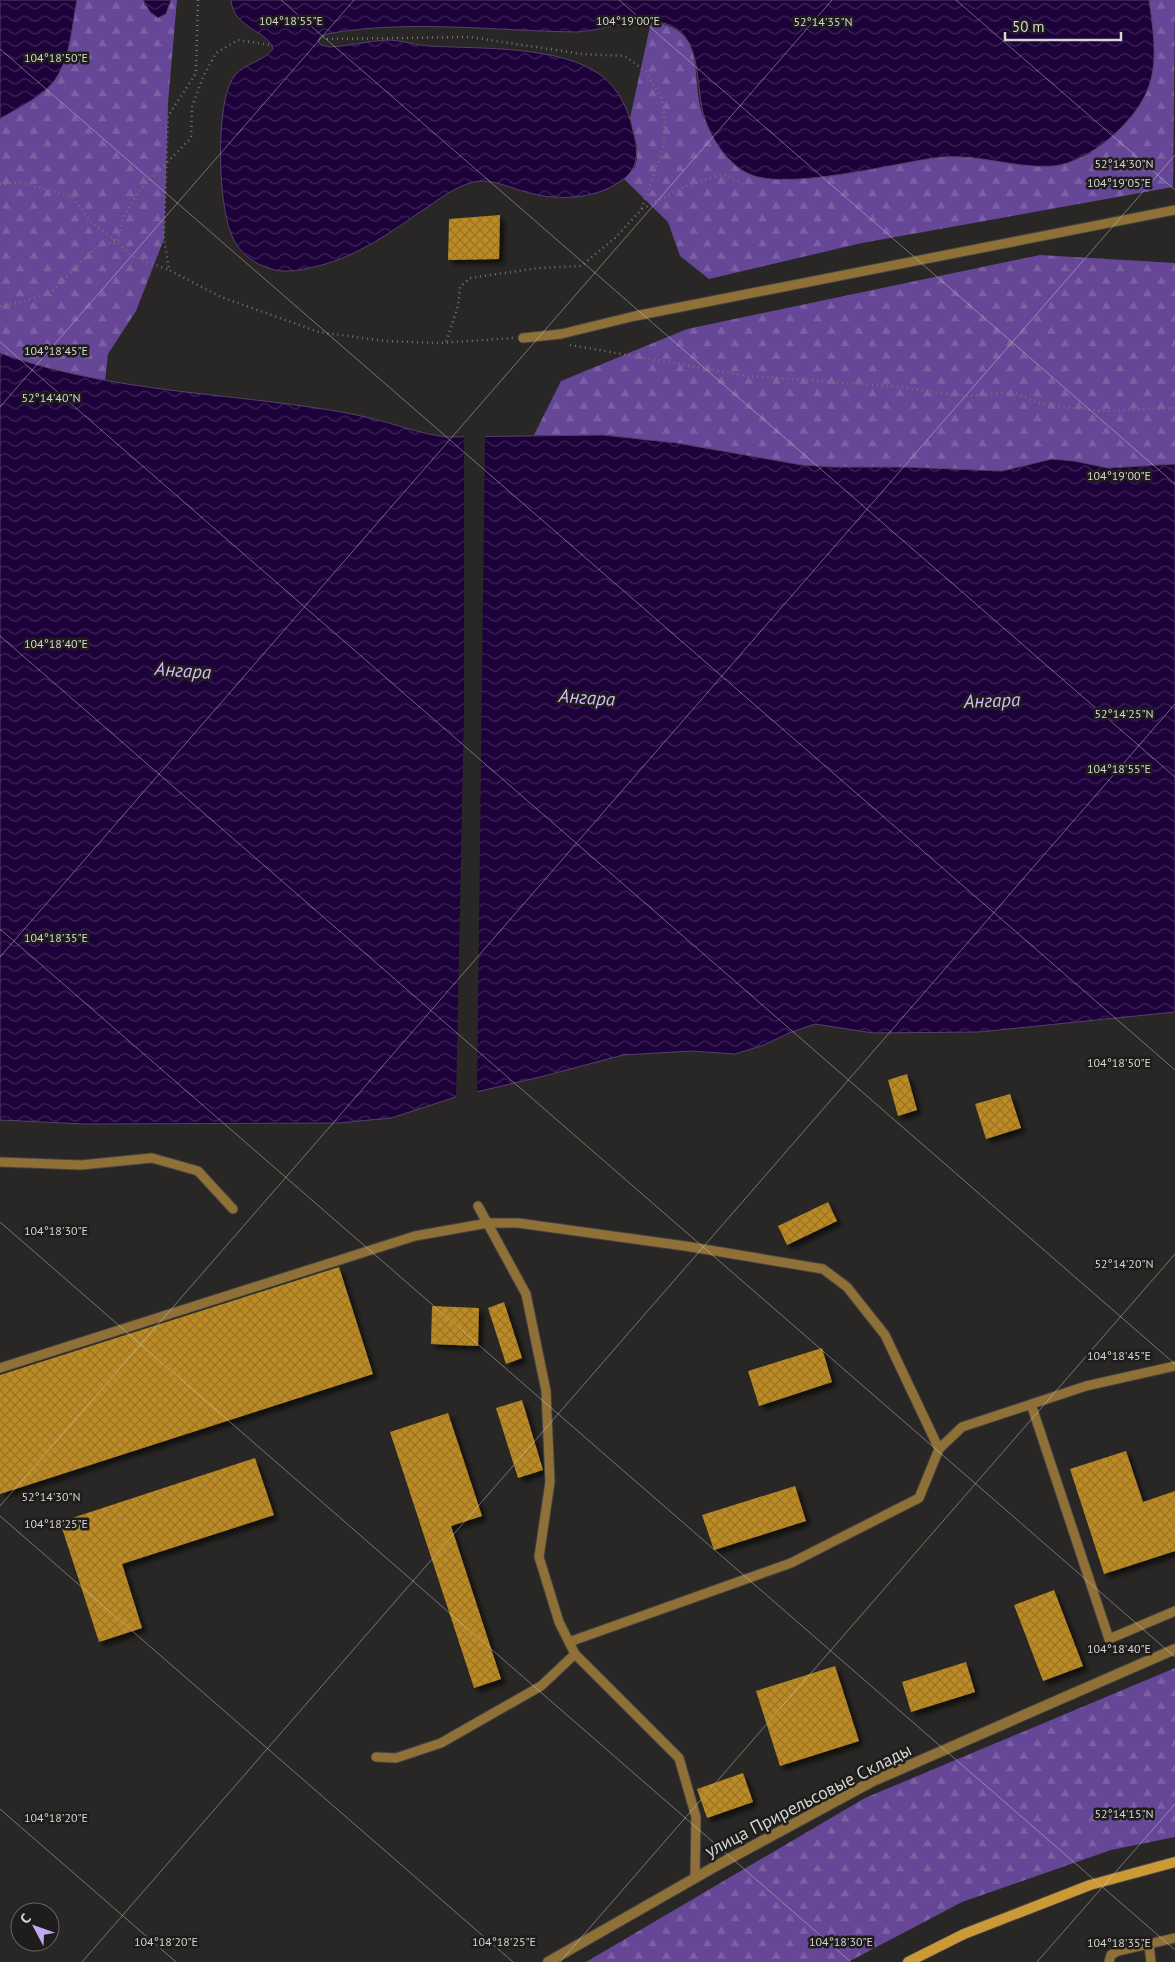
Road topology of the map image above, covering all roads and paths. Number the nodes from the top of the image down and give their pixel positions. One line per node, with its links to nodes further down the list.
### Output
1 (198, 0): 4 (path)
2 (327, 39): 7 (path)
3 (270, 45): 4 (path)
4 (166, 162): 9 (path); 10 (path)
5 (0, 184): 9 (path)
6 (744, 184): 7 (path)
7 (641, 210): 13 (path)
8 (1175, 210): 12 (lane)
9 (117, 242): 10 (path); 11 (path)
10 (169, 270): 13 (path)
11 (0, 306)
12 (523, 338): 13 (path)
13 (446, 342)
14 (566, 344): 15 (path)
15 (1175, 408)
16 (0, 1162): 18 (lane)
17 (478, 1206): 19 (lane)
18 (232, 1209)
19 (488, 1223): 21 (lane); 23 (lane); 25 (lane)
20 (1175, 1366): 22 (lane)
21 (0, 1368)
22 (1031, 1404): 23 (lane); 24 (lane)
23 (940, 1449): 25 (lane)
24 (1175, 1611)
25 (569, 1642): 27 (lane)
26 (1175, 1649): 30 (street, улица Прирельсовые Склады)
27 (575, 1654): 28 (lane); 30 (lane)
28 (376, 1757)
29 (1175, 1862): 34 (main road)
30 (695, 1878): 33 (street, улица Прирельсовые Склады)
31 (1175, 1938): 32 (lane)
32 (1149, 1944): 35 (lane); 36 (lane)
33 (548, 1962)
34 (908, 1962)
35 (1109, 1962)
36 (1151, 1962)

